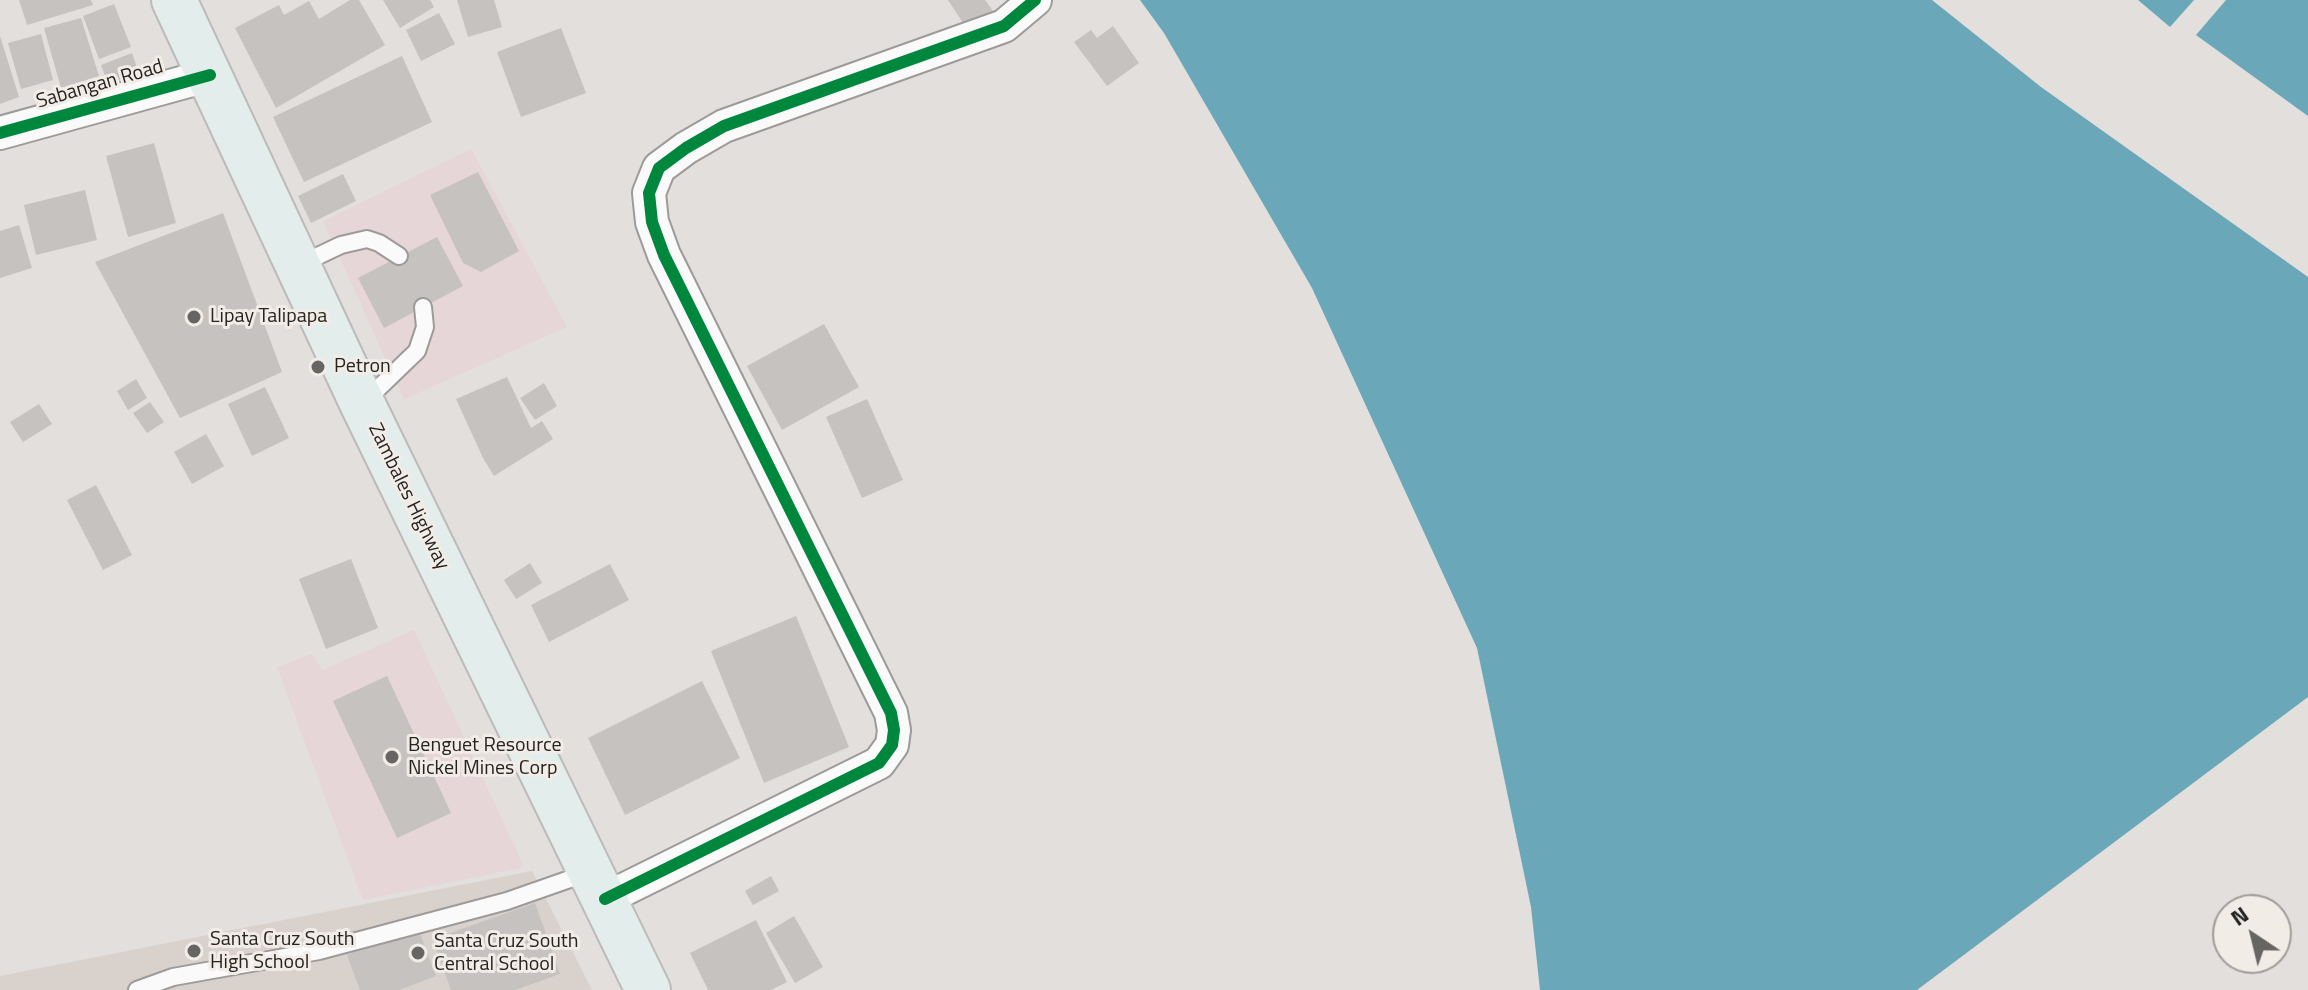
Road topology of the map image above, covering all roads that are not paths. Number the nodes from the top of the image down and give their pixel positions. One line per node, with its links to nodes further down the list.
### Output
1 (174, 0): 3 (main road, Zambales Highway)
2 (1035, 0): 9 (street)
3 (210, 75): 4 (street, Sabangan Road); 6 (main road, Zambales Highway)
4 (0, 133)
5 (399, 256): 6 (lane)
6 (299, 265): 8 (main road, Zambales Highway)
7 (423, 307): 8 (lane)
8 (362, 403): 9 (main road, Zambales Highway)
9 (598, 885): 10 (lane); 11 (main road, Zambales Highway)
10 (137, 990)
11 (648, 990)

